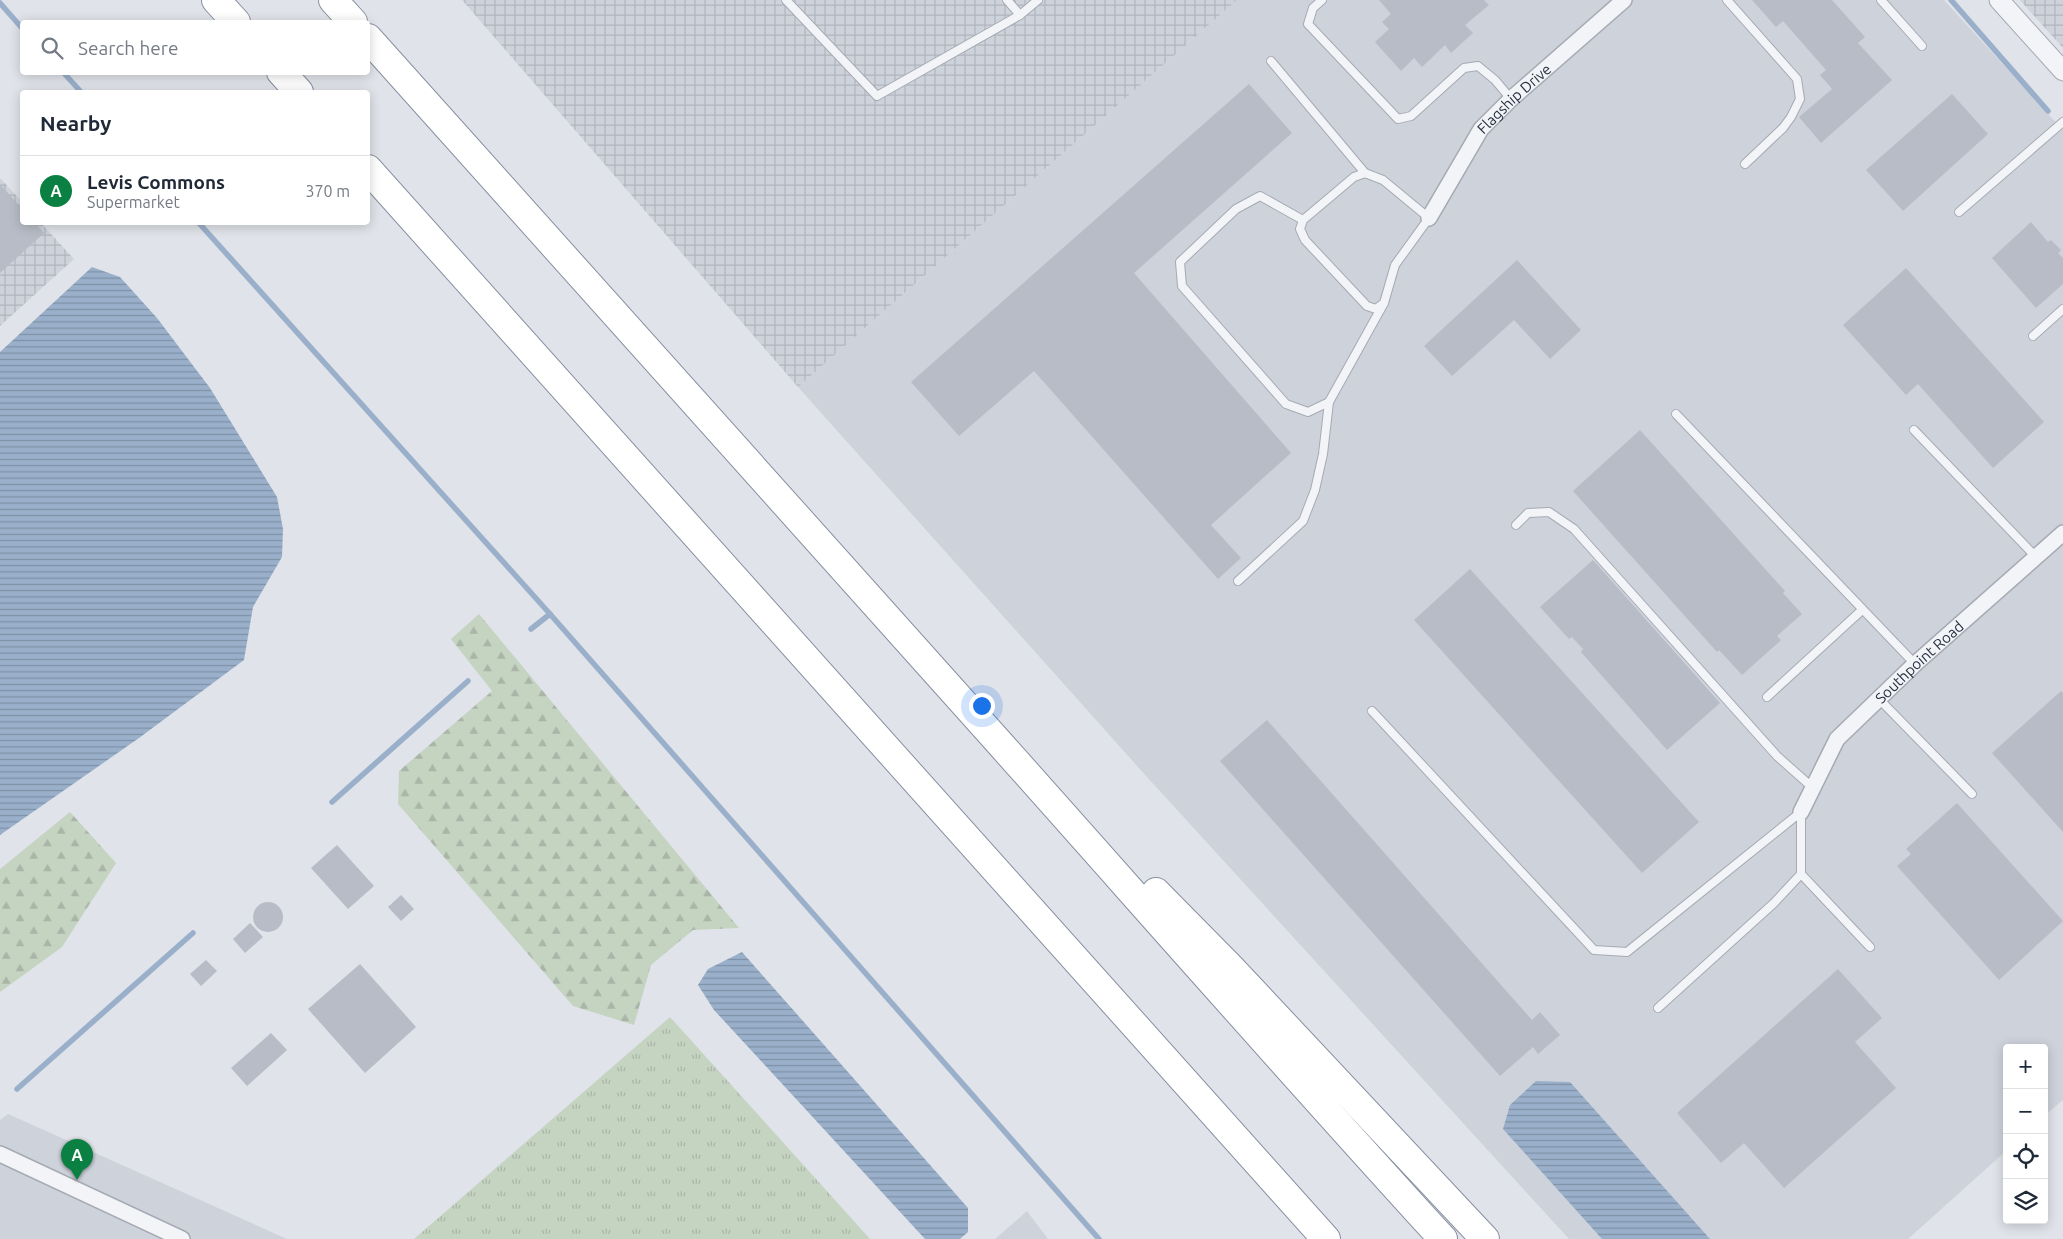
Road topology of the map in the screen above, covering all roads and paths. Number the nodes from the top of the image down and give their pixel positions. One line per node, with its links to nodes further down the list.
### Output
1 (216, 0): 12 (highway)
2 (333, 0): 13 (highway)
3 (786, 0): 11 (lane)
4 (1008, 0): 11 (lane)
5 (1038, 0): 11 (lane)
6 (1322, 0): 20 (lane)
7 (1624, 0): 20 (street, Flagship Drive)
8 (1726, 0): 22 (lane)
9 (1880, 0): 15 (lane)
10 (1999, 0): 17 (street)
11 (1020, 15)
12 (234, 20)
13 (352, 20)
14 (370, 40): 39 (highway)
15 (1922, 46)
16 (1271, 61): 24 (lane)
17 (2063, 71)
18 (284, 75): 19 (highway)
19 (297, 90)
20 (1511, 99): 26 (street, Flagship Drive)
21 (2063, 122): 25 (lane)
22 (1745, 164)
23 (370, 171): 50 (highway)
24 (1364, 173): 26 (lane); 27 (lane)
25 (1960, 212)
26 (1428, 218): 28 (lane)
27 (1303, 220): 28 (lane); 31 (lane)
28 (1384, 303): 31 (lane)
29 (2063, 309): 30 (lane)
30 (2033, 336)
31 (1328, 402): 37 (lane)
32 (1676, 414): 38 (lane)
33 (1914, 430): 36 (lane)
34 (1516, 524): 44 (lane)
35 (2063, 534): 36 (street, Southpoint Road)
36 (2036, 557): 40 (street, Southpoint Road)
37 (1238, 581)
38 (1862, 610): 40 (lane); 41 (lane)
39 (884, 613): 55 (highway); 56 (highway)
40 (1915, 664): 42 (street, Southpoint Road)
41 (1766, 697)
42 (1879, 698): 44 (street, Southpoint Road); 45 (lane)
43 (1372, 711): 46 (lane)
44 (1814, 788): 46 (street, Southpoint Road)
45 (1972, 794)
46 (1801, 812): 47 (lane)
47 (1801, 874): 48 (lane); 49 (lane)
48 (1870, 947)
49 (1658, 1008)
50 (1220, 1120): 53 (highway); 54 (highway)
51 (0, 1154): 52 (street)
52 (182, 1239)
53 (1314, 1239)
54 (1326, 1239)
55 (1443, 1239)
56 (1485, 1239)

